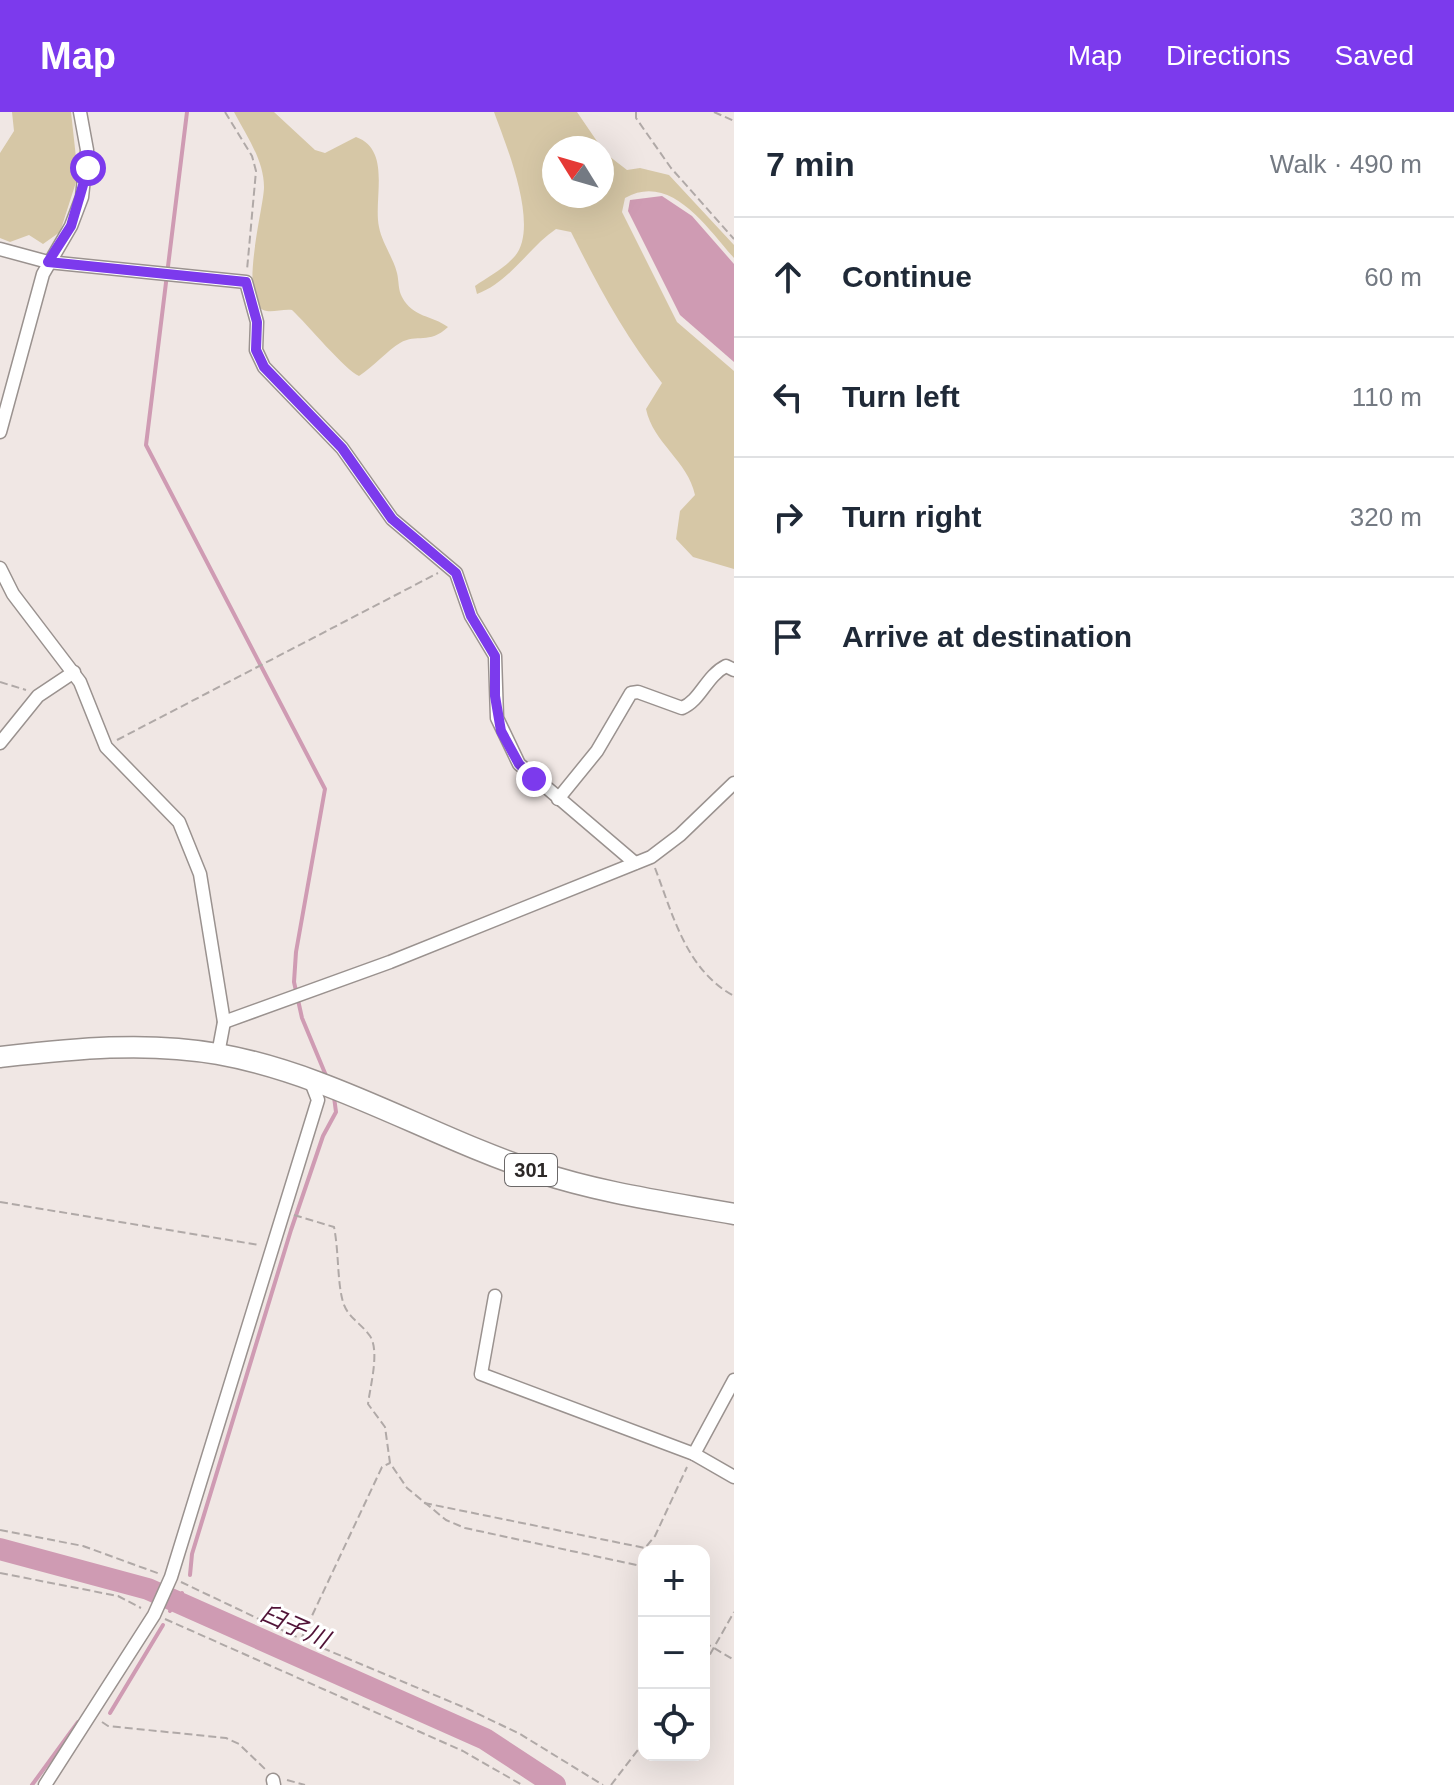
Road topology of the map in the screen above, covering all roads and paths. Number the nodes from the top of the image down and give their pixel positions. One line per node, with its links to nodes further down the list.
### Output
1 (80, 112): 8 (street)
2 (225, 112): 9 (path)
3 (636, 112): 6 (path)
4 (714, 112): 5 (path)
5 (734, 121)
6 (734, 239)
7 (0, 249): 8 (street)
8 (48, 262): 9 (street); 10 (street)
9 (246, 282): 11 (street)
10 (0, 432)
11 (448, 565): 18 (path); 20 (street)
12 (0, 568): 14 (street)
13 (734, 670): 20 (street)
14 (74, 672): 16 (street); 18 (street)
15 (0, 682): 16 (path)
16 (38, 696): 17 (street)
17 (0, 743)
18 (106, 747): 24 (street)
19 (734, 783): 21 (street)
20 (558, 799): 22 (street)
21 (651, 857): 22 (street); 23 (path)
22 (635, 863): 24 (street)
23 (734, 996)
24 (224, 1022): 25 (street)
25 (218, 1054): 26 (highway, 301); 27 (highway, 301)
26 (0, 1057)
27 (324, 1086): 29 (highway, 301); 31 (street)
28 (0, 1202): 31 (path)
29 (734, 1214)
30 (302, 1217): 35 (path)
31 (275, 1249): 41 (street)
32 (495, 1296): 34 (street)
33 (734, 1380): 34 (street)
34 (694, 1454): 36 (street); 37 (path)
35 (390, 1463): 37 (path); 44 (path)
36 (734, 1477)
37 (423, 1503): 39 (path)
38 (0, 1530): 41 (path)
39 (638, 1569)
40 (0, 1573): 42 (path)
41 (170, 1580): 42 (street); 44 (path)
42 (156, 1611): 49 (street); 54 (path)
43 (734, 1612): 46 (path)
44 (301, 1639): 55 (path)
45 (710, 1646): 46 (path)
46 (715, 1650): 47 (path); 48 (path)
47 (710, 1657)
48 (734, 1660)
49 (93, 1716): 51 (path); 52 (street)
50 (638, 1750): 56 (path)
51 (273, 1782): 53 (path)
52 (45, 1785)
53 (305, 1785)
54 (522, 1785)
55 (603, 1785)
56 (611, 1785)

